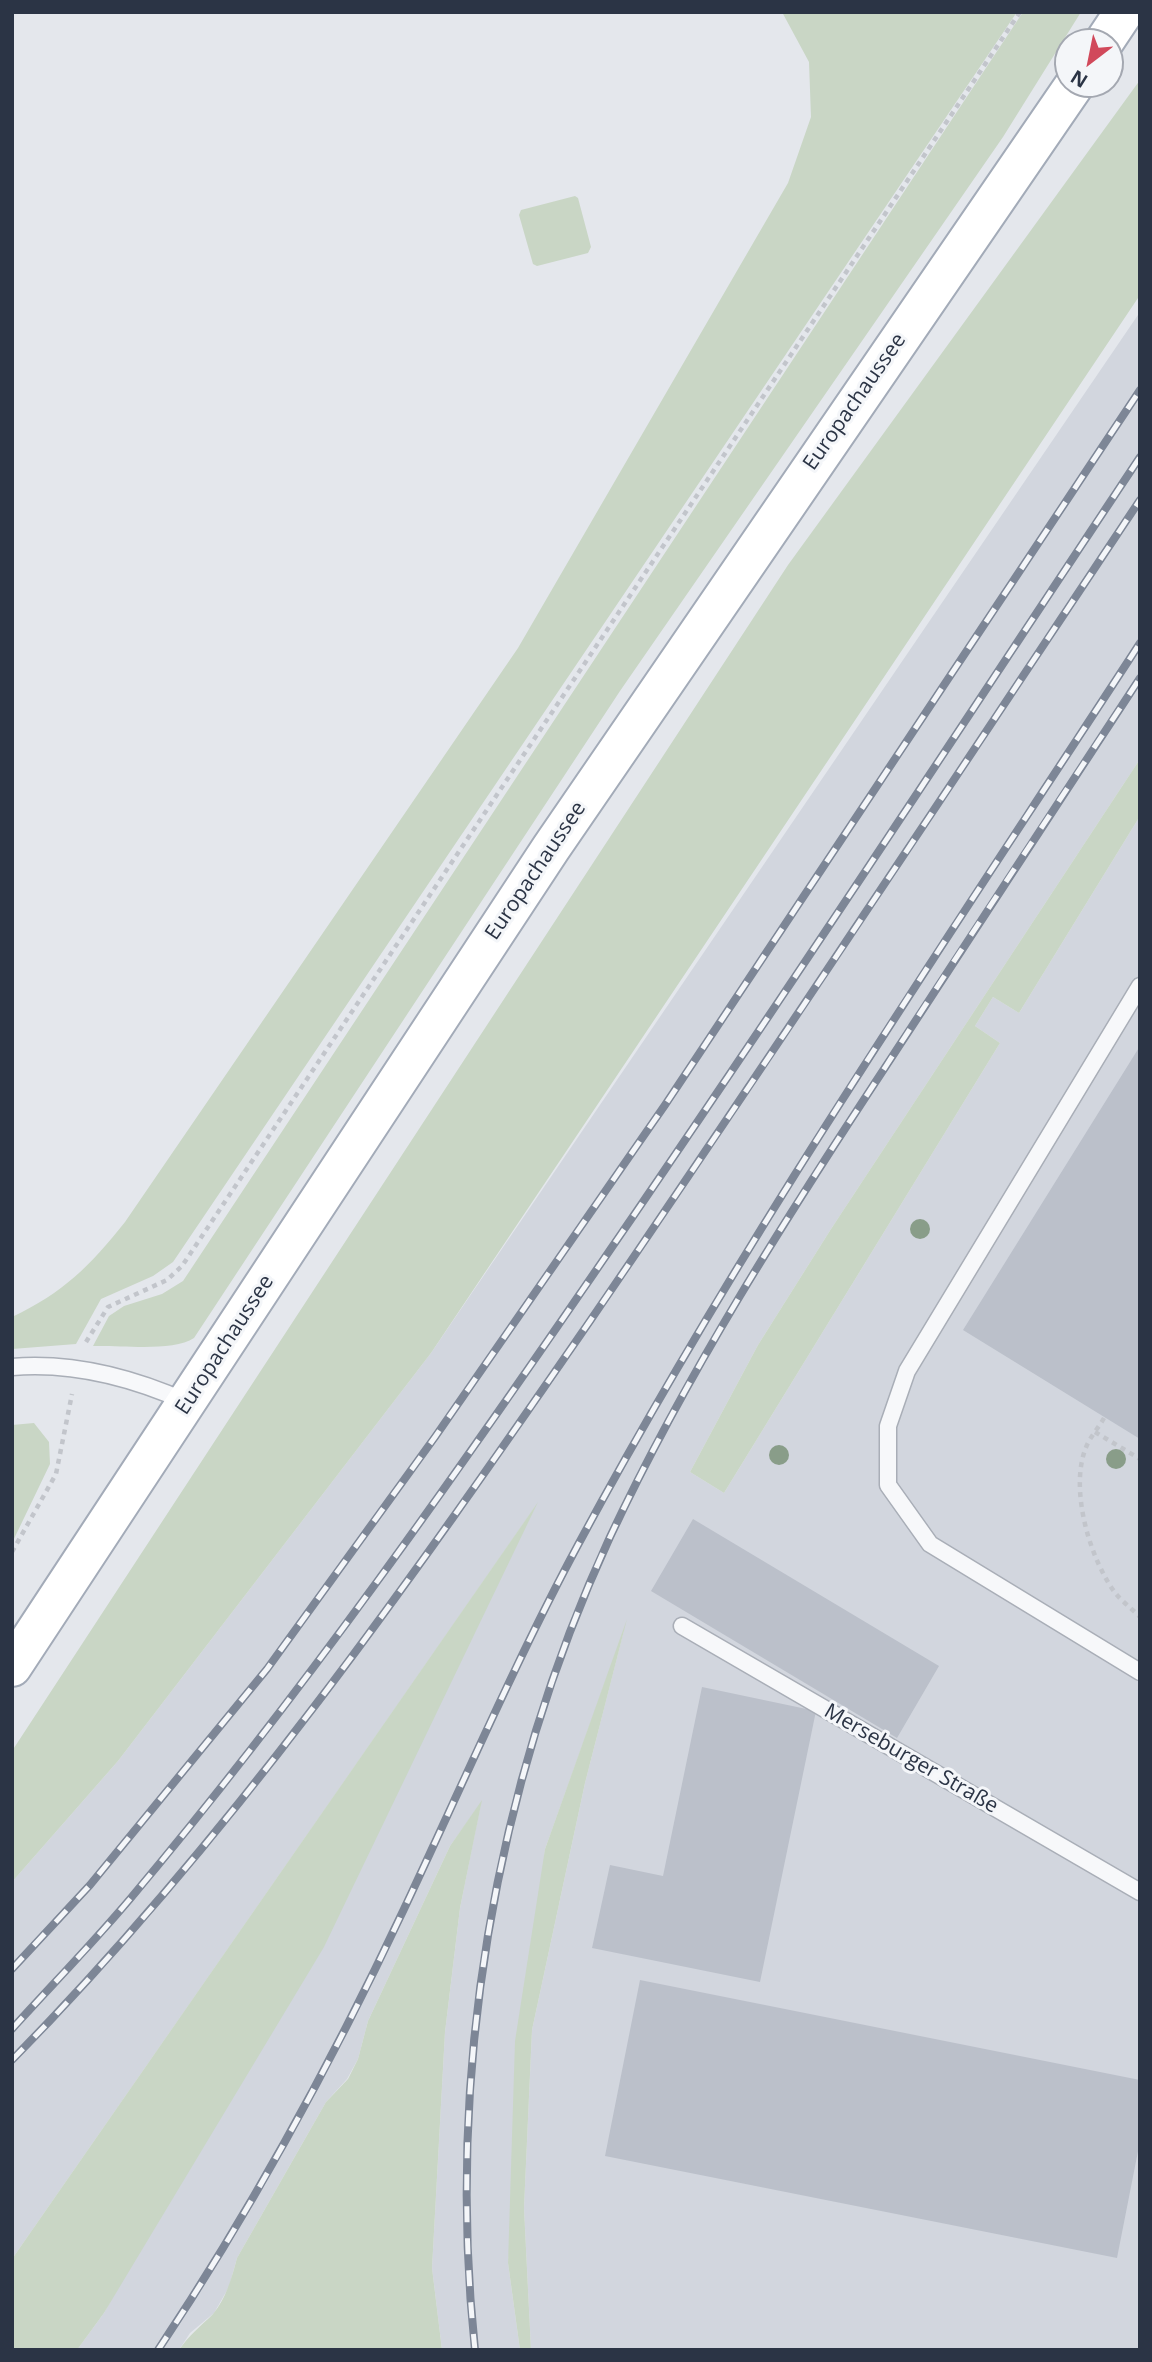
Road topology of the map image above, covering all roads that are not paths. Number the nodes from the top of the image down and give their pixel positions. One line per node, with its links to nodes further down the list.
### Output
1 (1124, 12): 2 (main road)
2 (1113, 28)
3 (1066, 98): 6 (main road, Europachaussee)
4 (1140, 986): 9 (lane)
5 (12, 1367): 6 (lane)
6 (187, 1402): 8 (main road, Europachaussee)
7 (682, 1626): 10 (lane, Merseburger Straße)
8 (12, 1667)
9 (1140, 1672)
10 (1140, 1892)

